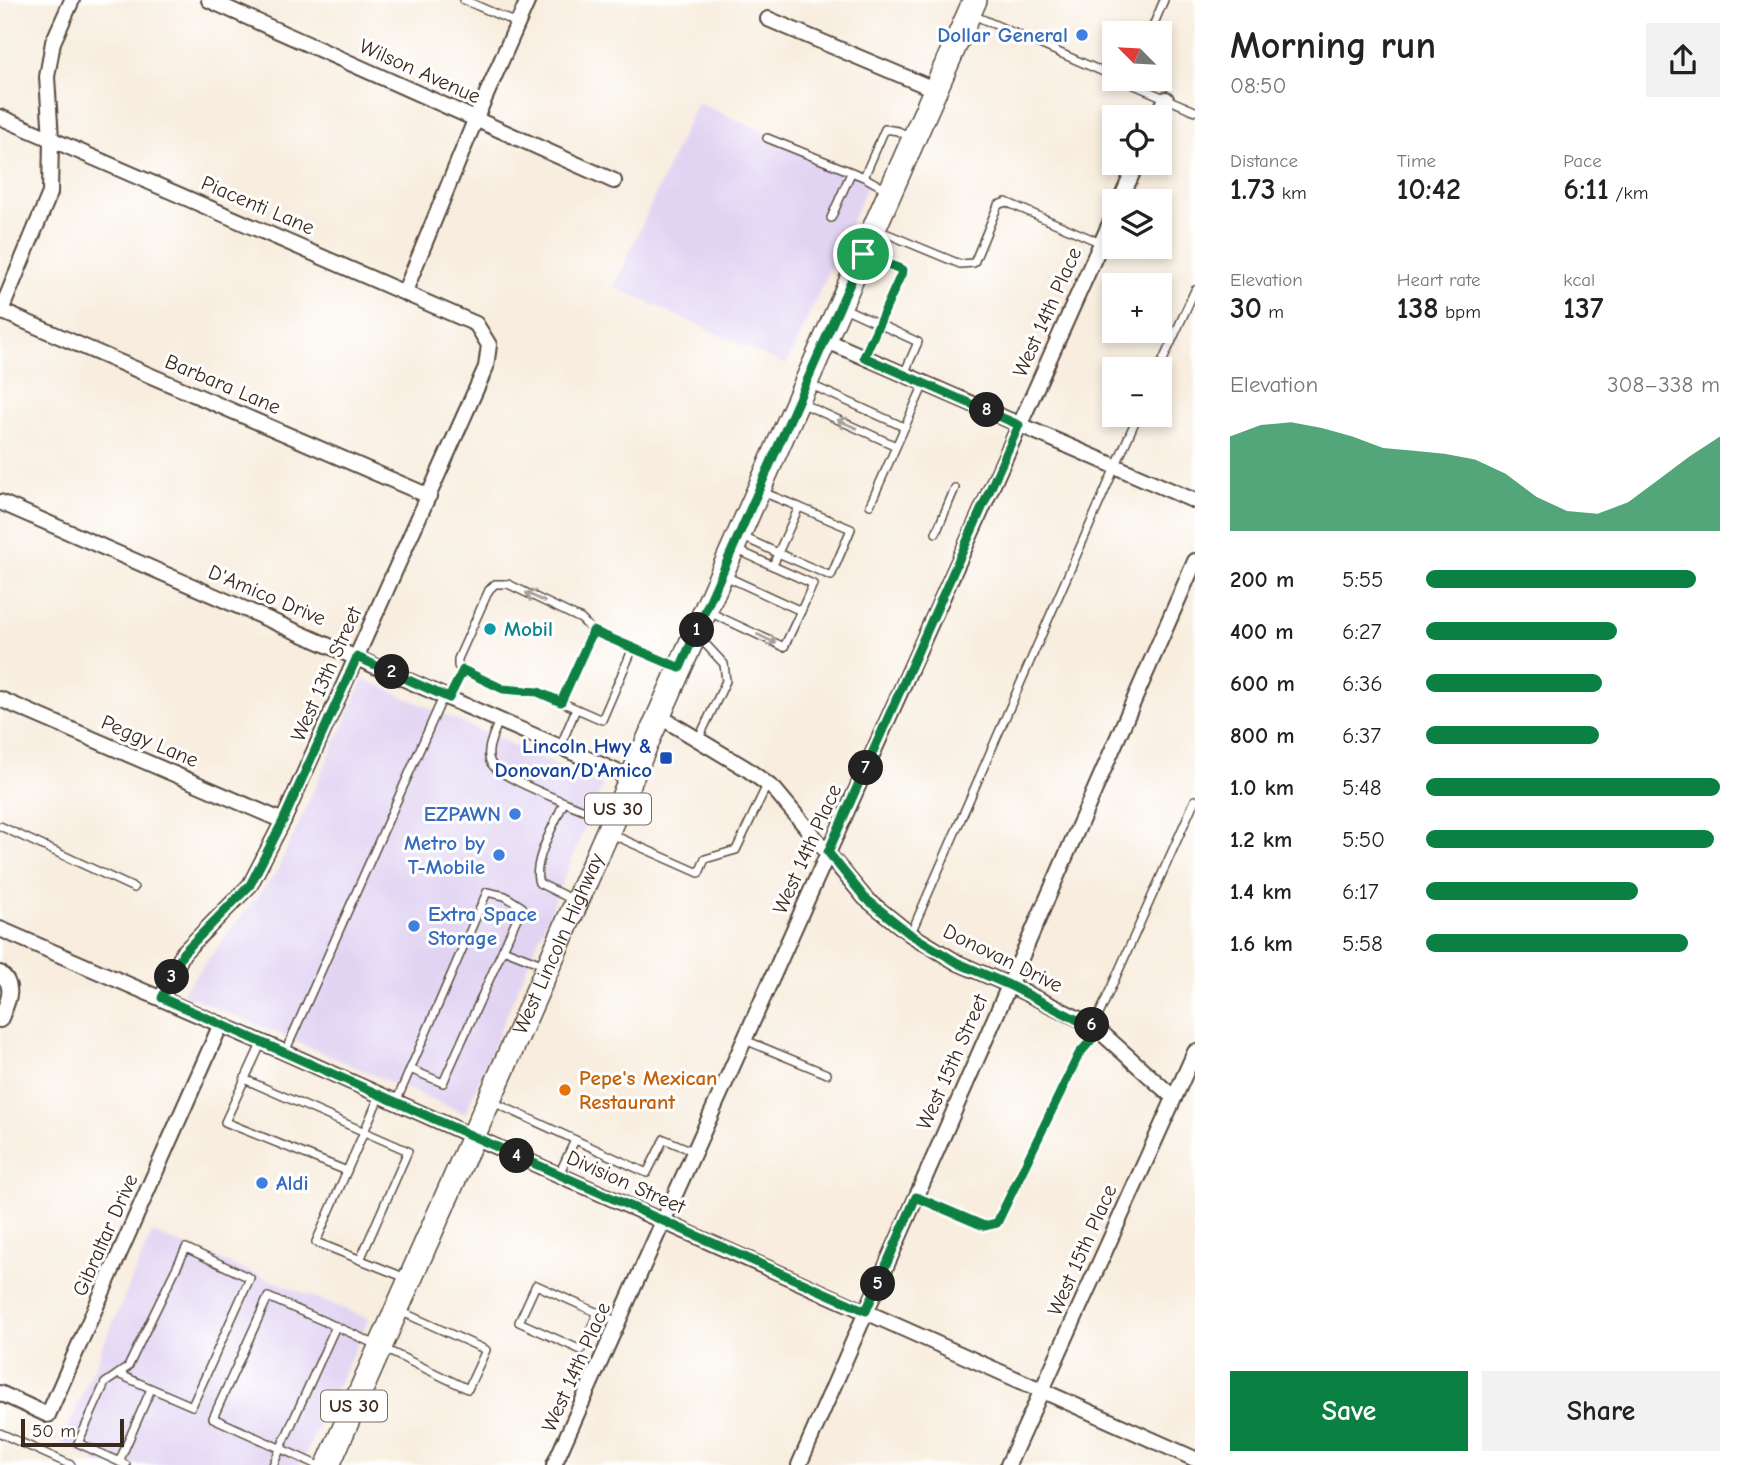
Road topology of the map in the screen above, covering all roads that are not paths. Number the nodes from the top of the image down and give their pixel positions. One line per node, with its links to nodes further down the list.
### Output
1 (72, 0): 20 (street)
2 (209, 0): 17 (street, Wilson Avenue)
3 (464, 0): 9 (lane)
4 (528, 0): 9 (street)
5 (1164, 0): 8 (lane)
6 (972, 7): 10 (lane); 11 (main road, West Lincoln Highway / US 30)
7 (768, 19): 11 (street)
8 (1155, 21)
9 (518, 24): 17 (street)
10 (1102, 71)
11 (936, 90): 19 (main road, West Lincoln Highway / US 30)
12 (1150, 91): 13 (lane)
13 (1166, 99): 14 (street); 15 (lane)
14 (1163, 105)
15 (1195, 111)
16 (0, 117): 20 (street, Piacenti Lane)
17 (476, 118): 23 (street, Wilson Avenue); 30 (street)
18 (768, 138): 21 (lane)
19 (914, 138): 22 (lane); 24 (main road, West Lincoln Highway / US 30)
20 (51, 139): 30 (street, Piacenti Lane); 32 (street)
21 (851, 173): 22 (lane); 25 (lane)
22 (863, 177): 24 (lane)
23 (614, 181)
24 (890, 192): 26 (main road, West Lincoln Highway / US 30)
25 (831, 218)
26 (874, 229): 27 (lane); 28 (main road, West Lincoln Highway / US 30)
27 (1101, 243): 41 (street, West 14th Place)
28 (863, 254): 31 (main road, West Lincoln Highway / US 30); 33 (lane)
29 (1195, 290): 37 (lane)
30 (405, 291): 35 (street, Piacenti Lane)
31 (840, 307): 33 (lane); 34 (main road, West Lincoln Highway / US 30)
32 (0, 312): 48 (street, Barbara Lane)
33 (878, 324): 36 (lane); 38 (lane)
34 (825, 340): 36 (street); 40 (main road, West Lincoln Highway / US 30)
35 (489, 345): 48 (street, West 13th Street)
36 (864, 357): 38 (street)
37 (1164, 357)
38 (904, 374): 39 (street)
39 (924, 383): 41 (street); 42 (lane)
40 (802, 392): 42 (lane); 44 (lane, one-way to 40); 47 (main road, West Lincoln Highway / US 30)
41 (1019, 425): 45 (street); 82 (street, West 14th Place)
42 (904, 427): 44 (lane)
43 (1133, 427): 45 (lane)
44 (896, 446): 51 (lane)
45 (1115, 466): 49 (street); 86 (lane)
46 (955, 488): 53 (lane)
47 (758, 491): 52 (lane); 54 (main road, West Lincoln Highway / US 30)
48 (429, 496): 64 (street, West 13th Street)
49 (1195, 501)
50 (0, 502): 64 (street, D'Amico Drive)
51 (870, 505)
52 (799, 507): 55 (lane); 55 (lane)
53 (936, 533)
54 (736, 542): 55 (lane); 57 (lane); 58 (main road, West Lincoln Highway / US 30)
55 (778, 553): 57 (lane)
56 (1195, 561): 90 (street, West 15th Street)
57 (773, 566): 60 (lane)
58 (721, 575): 59 (main road, West Lincoln Highway / US 30); 60 (lane)
59 (705, 611): 60 (lane, one-way to 60); 62 (main road, West Lincoln Highway / US 30)
60 (801, 611)
61 (593, 631): 63 (lane); 66 (lane, one-way to 66); 69 (lane)
62 (696, 633): 65 (main road, West Lincoln Highway / US 30); 73 (lane)
63 (633, 648): 65 (lane); 70 (lane)
64 (357, 657): 67 (street, D'Amico Drive); 79 (street, West 13th Street)
65 (680, 668): 71 (main road, West Lincoln Highway / US 30)
66 (463, 670): 67 (lane); 69 (lane)
67 (447, 697): 72 (street, D'Amico Drive); 97 (lane)
68 (0, 699): 79 (street, Peggy Lane)
69 (561, 702): 70 (lane)
70 (576, 709): 74 (lane)
71 (659, 716): 73 (street, Donovan Drive); 75 (main road, West Lincoln Highway / US 30)
72 (499, 720): 74 (street, D'Amico Drive); 78 (lane)
73 (698, 740): 76 (street, Donovan Drive)
74 (560, 747): 75 (street, D'Amico Drive)
75 (632, 778): 81 (main road, West Lincoln Highway / US 30)
76 (767, 784): 81 (lane); 82 (street, Donovan Drive)
77 (1195, 800): 94 (lane)
78 (564, 802): 81 (lane); 84 (lane)
79 (283, 821): 91 (street, West 13th Street)
80 (0, 825): 83 (lane)
81 (610, 827): 84 (main road, West Lincoln Highway / US 30)
82 (828, 852): 86 (street, Donovan Drive); 95 (street, West 14th Place)
83 (134, 888)
84 (577, 902): 88 (main road, West Lincoln Highway / US 30)
85 (0, 929): 91 (street, Division Street)
86 (910, 934): 90 (street, Donovan Drive)
87 (503, 949): 88 (lane); 99 (lane); 99 (lane)
88 (548, 967): 104 (main road, West Lincoln Highway / US 30)
89 (0, 973): 92 (street)
90 (1009, 985): 94 (street, Donovan Drive); 112 (street, West 15th Street)
91 (162, 998): 93 (street, Division Street)
92 (0, 1020)
93 (221, 1024): 96 (street, Division Street); 125 (street, Gibraltar Drive)
94 (1097, 1029): 103 (street, Donovan Drive); 112 (lane)
95 (745, 1040): 100 (lane); 109 (street, West 14th Place)
96 (261, 1042): 97 (street, Division Street); 101 (lane)
97 (284, 1052): 102 (street, Division Street)
98 (1195, 1052): 103 (street, West 15th Place)
99 (410, 1069): 105 (lane)
100 (827, 1074)
101 (244, 1079): 106 (lane); 110 (lane)
102 (380, 1095): 105 (street, Division Street); 106 (lane)
103 (1174, 1098): 124 (street, West 15th Place)
104 (489, 1100): 107 (main road, West Lincoln Highway / US 30); 108 (lane)
105 (396, 1102): 107 (street, Division Street)
106 (364, 1131): 110 (lane); 114 (lane)
107 (473, 1136): 111 (street, Division Street); 115 (main road, West Lincoln Highway / US 30)
108 (576, 1140): 109 (lane); 111 (lane)
109 (695, 1152): 113 (street, West 14th Place)
110 (347, 1171): 114 (lane)
111 (559, 1175): 113 (street, Division Street)
112 (916, 1197): 117 (street, West 15th Street)
113 (663, 1222): 117 (street, Division Street); 119 (street, West 14th Place)
114 (360, 1260): 115 (lane)
115 (410, 1280): 116 (main road, West Lincoln Highway / US 30)
116 (396, 1310): 121 (main road, West Lincoln Highway / US 30); 121 (lane)
117 (866, 1311): 124 (street, Division Street); 135 (street, West 15th Street)
118 (598, 1312): 118 (lane); 119 (lane)
119 (619, 1322): 134 (street, West 14th Place)
120 (336, 1326): 121 (lane); 127 (lane); 127 (lane)
121 (380, 1347): 133 (main road, West Lincoln Highway / US 30)
122 (118, 1374): 123 (lane); 123 (lane); 129 (lane)
123 (151, 1389): 129 (lane)
124 (1041, 1390): 128 (street, Division Street); 136 (street, West 15th Place)
125 (0, 1393)
126 (0, 1433): 130 (lane)
127 (280, 1448): 131 (lane); 132 (lane)
128 (1195, 1458)
129 (122, 1463)
130 (71, 1465)
131 (272, 1465)
132 (317, 1465)
133 (328, 1465)
134 (554, 1465)
135 (799, 1465)
136 (1008, 1465)

